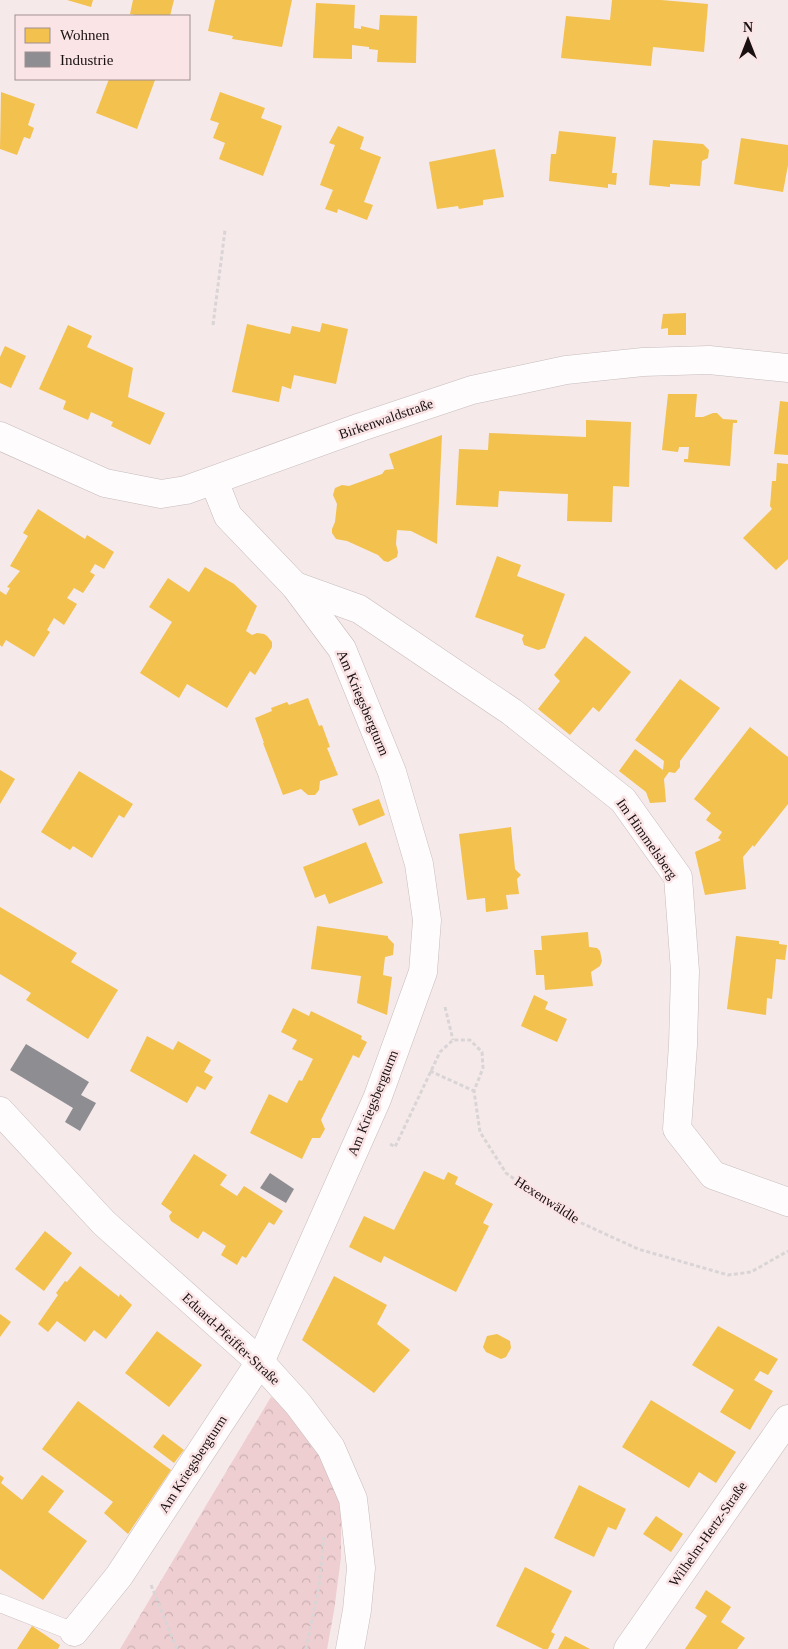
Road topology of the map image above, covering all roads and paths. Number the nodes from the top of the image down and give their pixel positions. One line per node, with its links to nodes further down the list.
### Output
1 (225, 230): 2 (path)
2 (213, 325)
3 (788, 368): 5 (street, Birkenwaldstraße)
4 (0, 436): 5 (street, Birkenwaldstraße)
5 (214, 481): 6 (street, Am Kriegsbergturm)
6 (295, 586): 12 (street, Am Kriegsbergturm); 13 (street, Im Himmelsberg)
7 (444, 1006): 8 (path)
8 (453, 1040): 9 (path); 10 (path)
9 (430, 1071): 10 (path); 12 (path)
10 (474, 1092): 14 (path, Hexenwäldle)
11 (0, 1111): 15 (street, Eduard-Pfeiffer-Straße)
12 (362, 1132): 15 (street, Am Kriegsbergturm)
13 (788, 1202)
14 (788, 1251)
15 (260, 1362): 18 (street, Am Kriegsbergturm); 23 (street, Eduard-Pfeiffer-Straße)
16 (788, 1418): 24 (street, Wilhelm-Hertz-Straße)
17 (323, 1535): 22 (path)
18 (136, 1550): 20 (street, Am Kriegsbergturm); 21 (path)
19 (0, 1603): 20 (lane, Am Kriegsbergturm)
20 (74, 1632)
21 (177, 1649)
22 (306, 1649)
23 (350, 1649)
24 (628, 1649)

